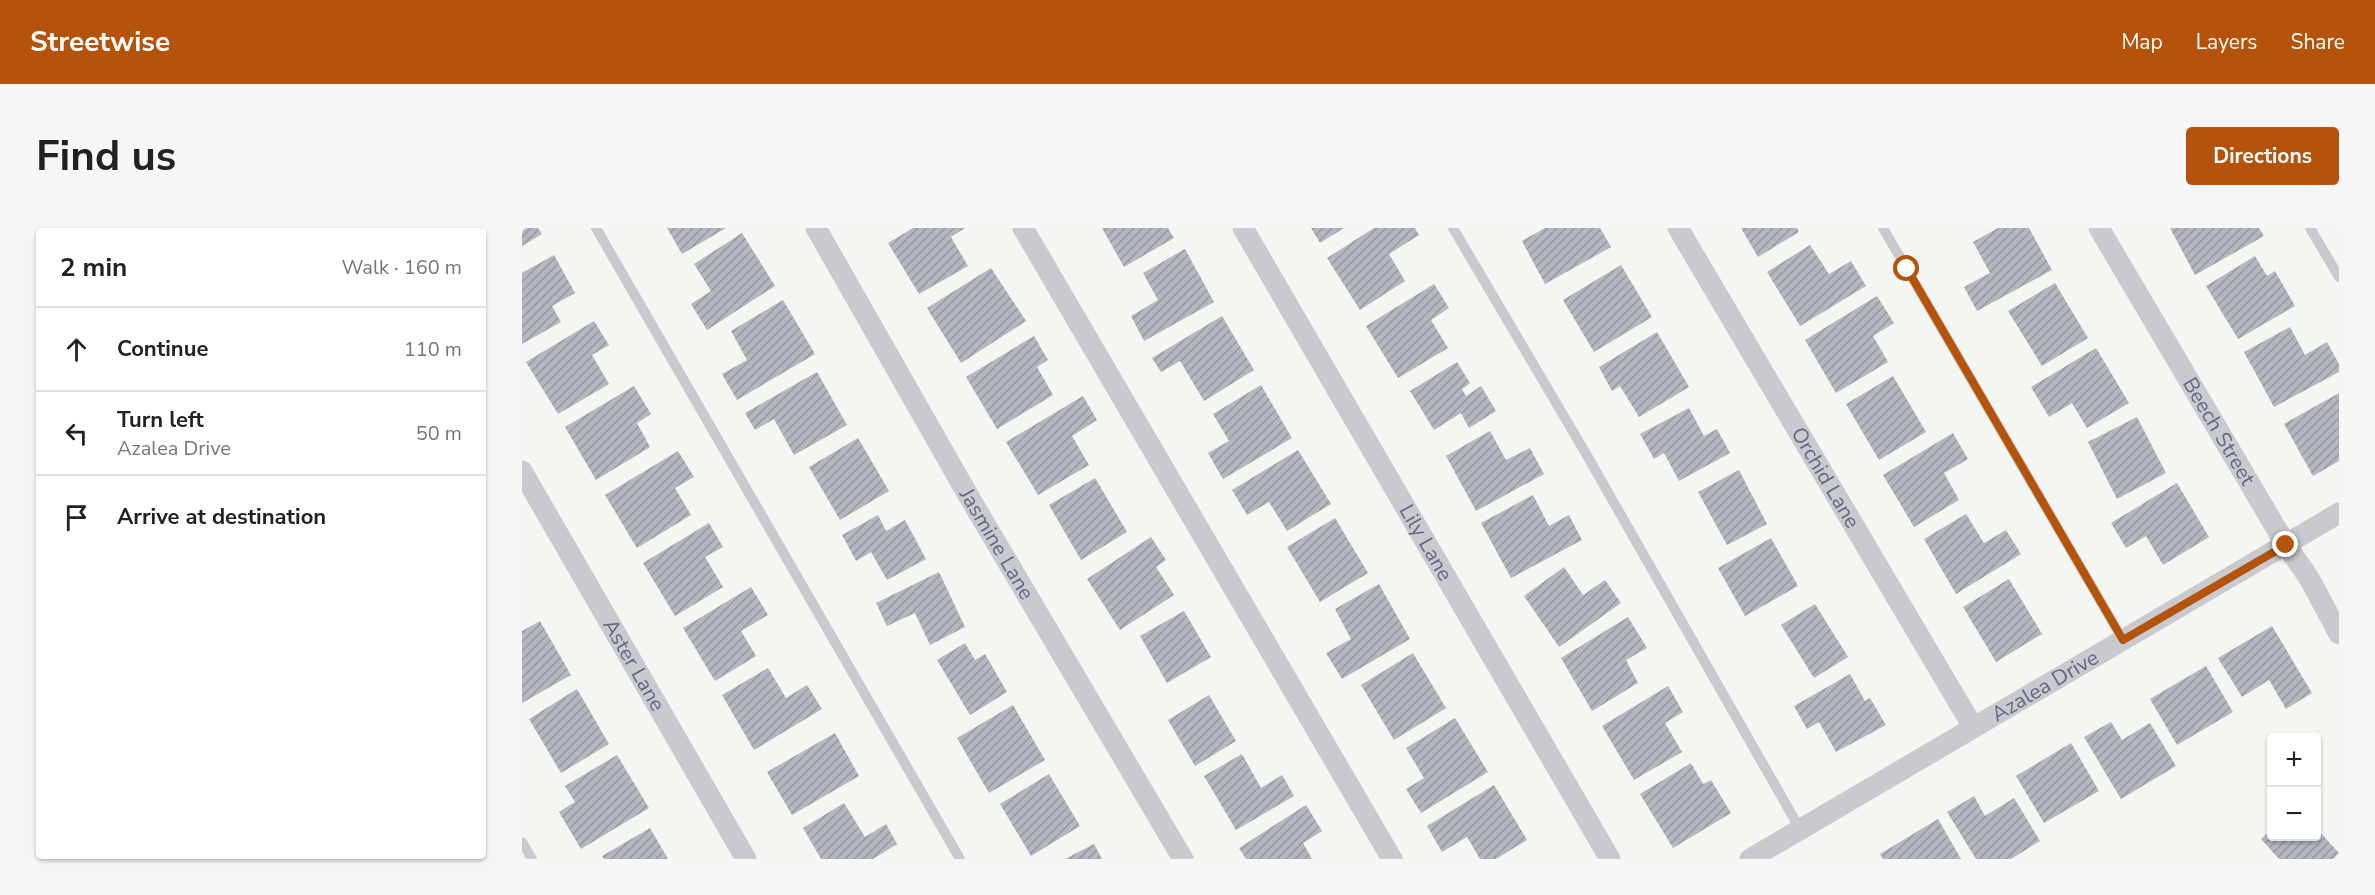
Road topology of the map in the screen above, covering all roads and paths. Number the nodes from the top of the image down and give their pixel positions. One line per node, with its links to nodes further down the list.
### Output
1 (596, 228): 21 (lane)
2 (816, 228): 22 (street, Jasmine Lane)
3 (1023, 228): 23 (street)
4 (1243, 228): 24 (street, Lily Lane)
5 (1453, 228): 17 (lane)
6 (1678, 228): 16 (street, Orchid Lane)
7 (1883, 228): 15 (lane)
8 (2099, 228): 13 (street, Beech Street)
9 (2310, 228): 10 (lane)
10 (2339, 277)
11 (522, 471): 20 (street, Aster Lane)
12 (2339, 513): 13 (street, Azalea Drive)
13 (2286, 545): 14 (street, Beech Street); 15 (street, Azalea Drive)
14 (2339, 634)
15 (2123, 640): 16 (street, Azalea Drive)
16 (1973, 727): 17 (street, Azalea Drive)
17 (1800, 829): 25 (street, Azalea Drive)
18 (522, 842): 19 (lane)
19 (532, 859)
20 (746, 859)
21 (960, 859)
22 (1183, 859)
23 (1392, 859)
24 (1610, 859)
25 (1750, 859)

